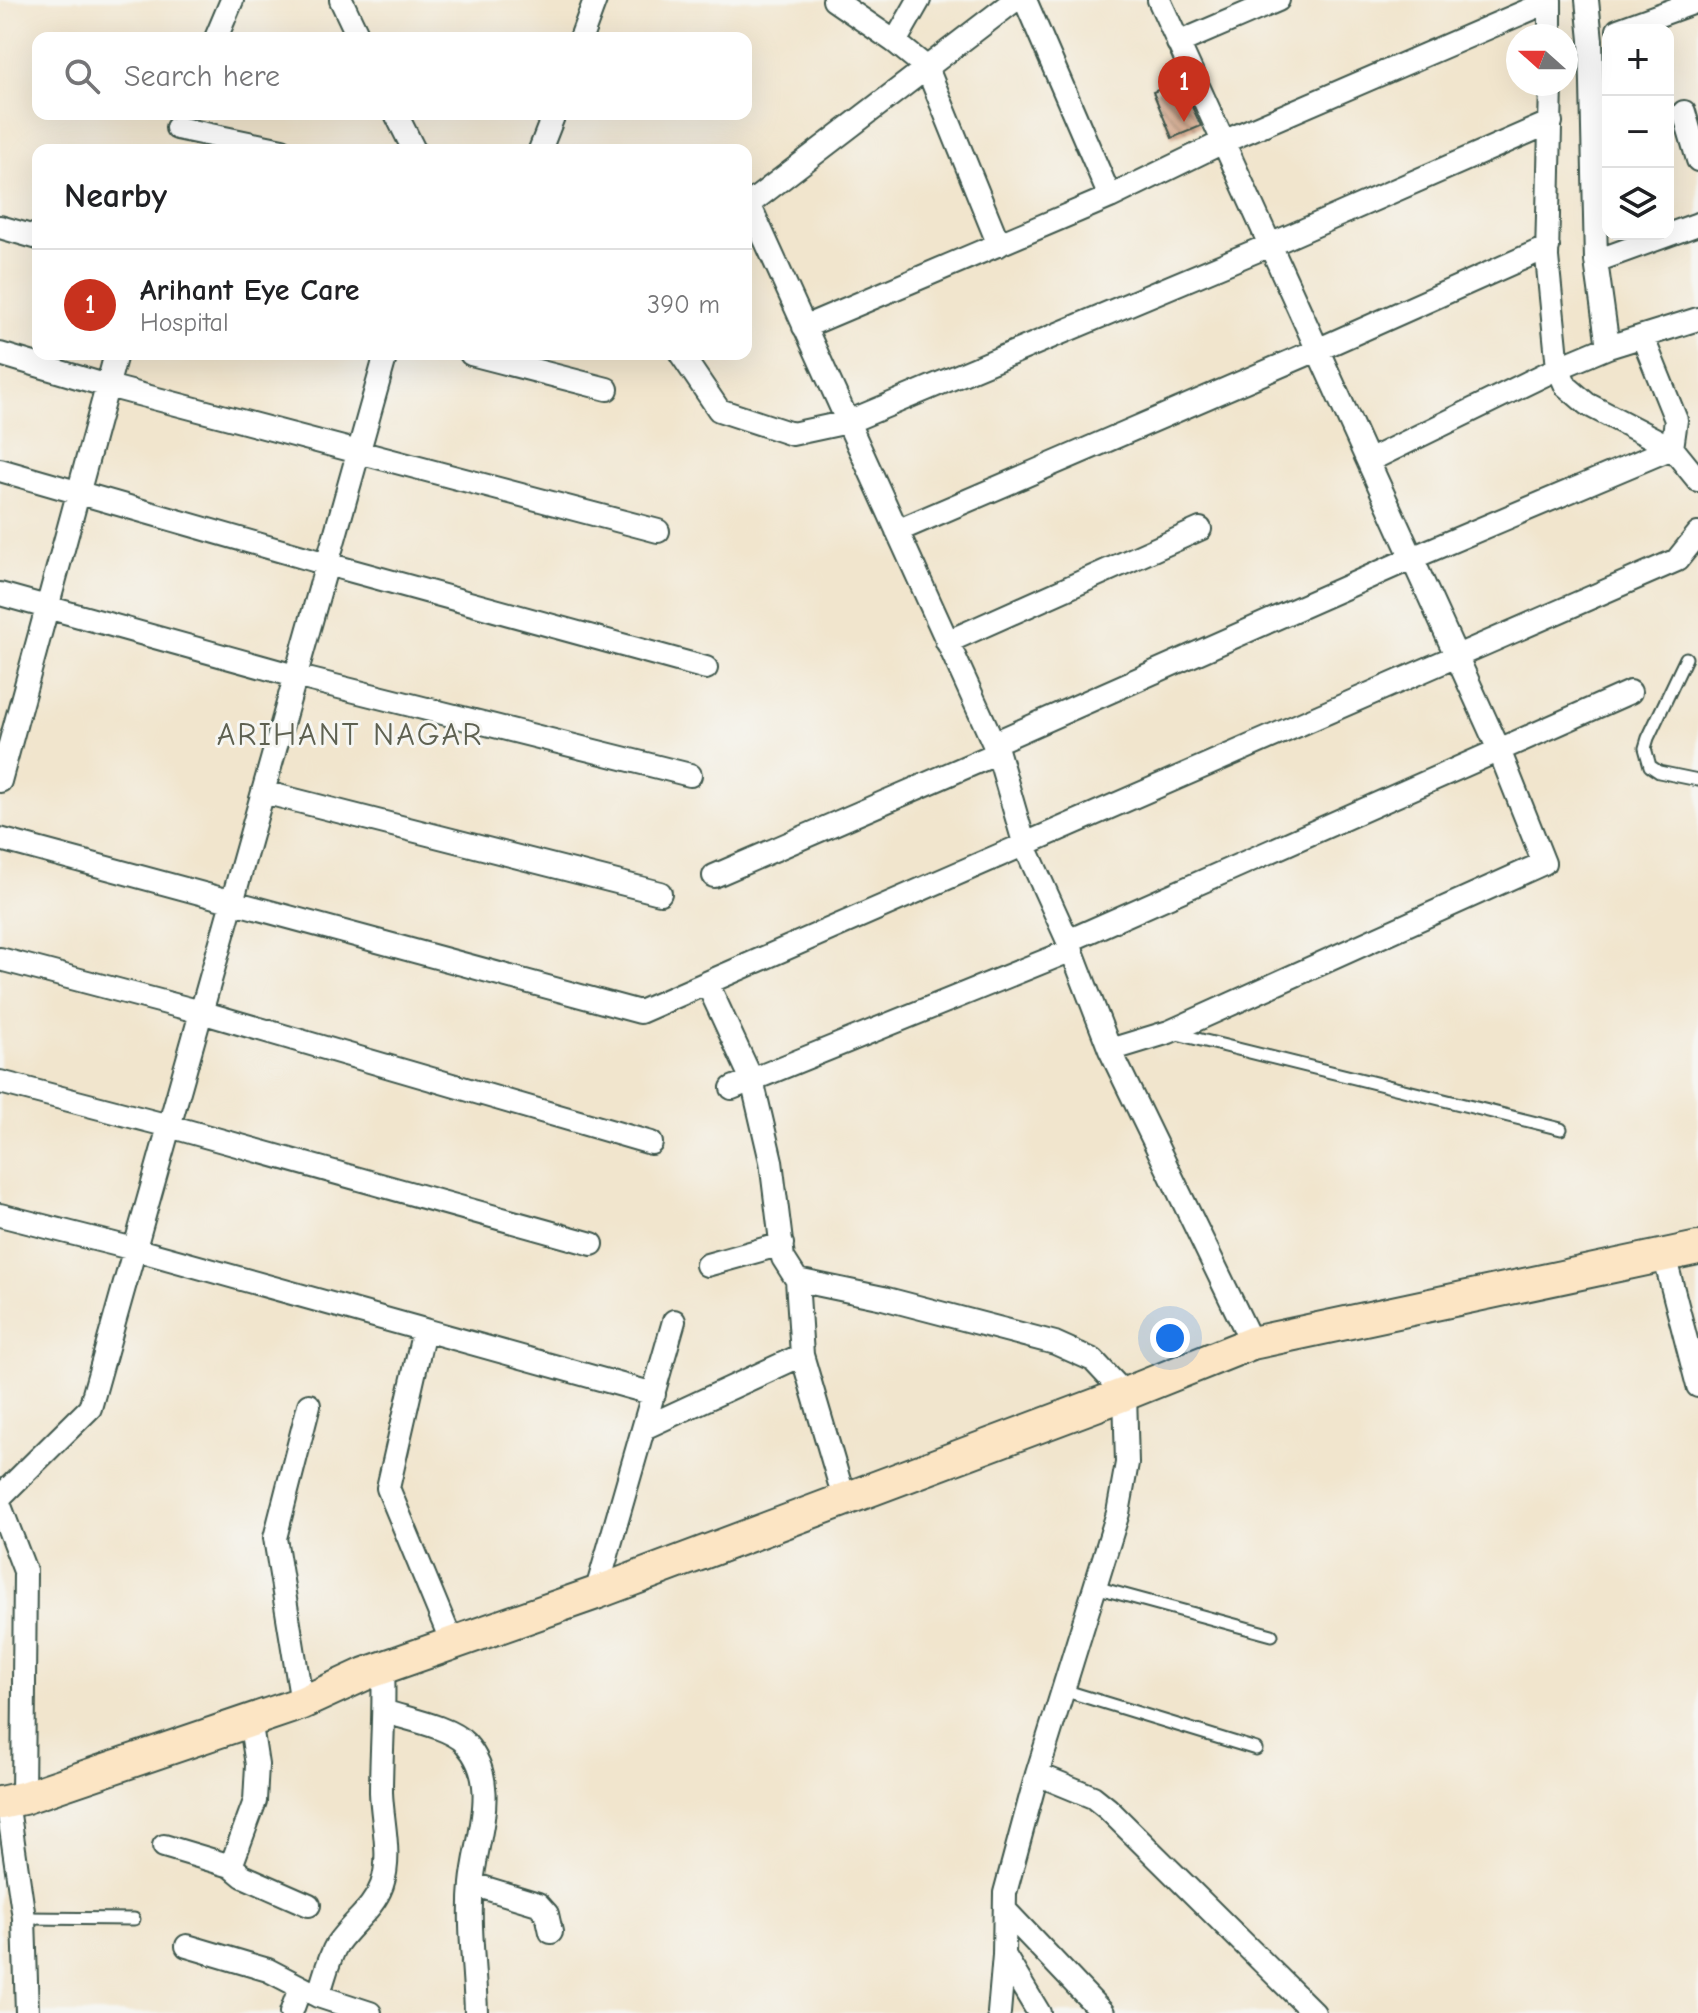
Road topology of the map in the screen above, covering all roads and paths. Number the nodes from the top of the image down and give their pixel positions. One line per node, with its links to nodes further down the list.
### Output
1 (232, 0): 15 (street)
2 (341, 0): 16 (street)
3 (595, 0): 17 (street)
4 (834, 0): 19 (street)
5 (919, 0): 19 (street)
6 (1015, 0): 21 (street)
7 (1025, 0): 34 (street)
8 (1159, 0): 20 (street)
9 (1278, 0): 20 (street)
10 (1587, 0): 18 (street)
11 (1550, 1): 13 (street); 29 (street)
12 (1698, 1): 14 (street)
13 (1550, 24)
14 (1635, 24)
15 (219, 32)
16 (356, 32)
17 (583, 32)
18 (1599, 37): 28 (street)
19 (895, 42): 21 (street)
20 (1178, 43): 29 (street)
21 (927, 68): 35 (street); 40 (street)
22 (1551, 96): 26 (street)
23 (1683, 112): 33 (street)
24 (399, 120): 31 (street)
25 (552, 120): 32 (street)
26 (1551, 122): 41 (street); 42 (street)
27 (177, 131): 30 (street)
28 (1601, 134): 43 (street)
29 (1223, 142): 34 (street); 41 (street)
30 (249, 144)
31 (411, 144)
32 (542, 144)
33 (1698, 160)
34 (1110, 197): 40 (street)
35 (752, 202)
36 (752, 211): 45 (street)
37 (1698, 224): 43 (street)
38 (0, 227): 39 (street)
39 (32, 236)
40 (999, 245): 45 (street)
41 (1270, 245): 48 (street); 57 (street)
42 (1548, 247): 48 (street); 54 (street)
43 (1596, 261): 47 (street)
44 (1698, 319): 46 (street)
45 (804, 327): 57 (street)
46 (1643, 338): 47 (street); 58 (street)
47 (1608, 347): 54 (street)
48 (1317, 350): 60 (street); 66 (street)
49 (0, 354): 55 (street)
50 (114, 360): 55 (street)
51 (384, 360): 59 (street)
52 (494, 360): 56 (street)
53 (685, 360): 57 (street)
54 (1558, 368): 58 (street); 60 (street)
55 (108, 386): 59 (street); 63 (street)
56 (607, 389)
57 (848, 422): 66 (street)
58 (1672, 448): 62 (street); 68 (street)
59 (358, 451): 65 (street); 69 (street)
60 (1368, 461): 68 (street)
61 (0, 470): 63 (street)
62 (1698, 480)
63 (79, 494): 69 (street); 71 (street)
64 (1200, 529): 72 (street)
65 (658, 531)
66 (897, 531): 72 (street)
67 (1698, 534): 73 (street)
68 (1412, 558): 73 (street); 79 (street)
69 (327, 564): 75 (street); 76 (street)
70 (0, 594): 71 (street)
71 (48, 608): 76 (street); 78 (street)
72 (947, 642): 79 (street)
73 (1457, 657): 80 (street); 86 (street)
74 (1686, 658): 82 (lane)
75 (706, 668)
76 (295, 676): 81 (street); 84 (street)
77 (1630, 692): 80 (street)
78 (9, 716): 83 (street)
79 (996, 748): 86 (street); 87 (street)
80 (1499, 750): 90 (street); 94 (street)
81 (690, 775)
82 (1698, 780)
83 (0, 781)
84 (263, 792): 88 (street); 89 (street)
85 (0, 839): 89 (street)
86 (1025, 846): 90 (street); 92 (street)
87 (714, 876)
88 (660, 893)
89 (232, 902): 92 (street); 93 (street)
90 (1070, 946): 95 (street); 97 (street)
91 (0, 959): 93 (street)
92 (707, 983): 97 (street)
93 (201, 1012): 98 (street); 100 (street)
94 (1169, 1032): 95 (street); 99 (lane)
95 (1110, 1050): 111 (street)
96 (0, 1082): 98 (street)
97 (742, 1084): 103 (street)
98 (169, 1126): 102 (street); 105 (street)
99 (1561, 1129)
100 (651, 1143)
101 (0, 1215): 105 (street)
102 (592, 1244)
103 (782, 1244): 107 (street); 108 (street)
104 (1698, 1248): 106 (street)
105 (134, 1249): 110 (street); 118 (street)
106 (1664, 1255): 111 (street); 113 (street)
107 (707, 1265)
108 (797, 1280): 112 (street); 115 (street)
109 (674, 1321): 114 (street)
110 (424, 1330): 114 (street); 124 (street)
111 (1252, 1343): 115 (street)
112 (802, 1355): 117 (street); 119 (street)
113 (1698, 1386)
114 (654, 1394): 117 (street)
115 (1125, 1394): 119 (street); 121 (street)
116 (309, 1405): 127 (street)
117 (644, 1428): 122 (street)
118 (0, 1497)
119 (844, 1498): 122 (street)
120 (0, 1506): 132 (street)
121 (1095, 1587): 123 (lane); 126 (street)
122 (596, 1593): 124 (street)
123 (1272, 1635)
124 (453, 1645): 125 (street)
125 (383, 1668): 127 (street); 128 (street)
126 (1063, 1690): 130 (lane); 131 (street)
127 (302, 1703): 129 (street)
128 (386, 1712): 135 (street); 143 (street)
129 (250, 1719): 132 (street); 134 (street)
130 (1256, 1749)
131 (1037, 1774): 137 (street); 151 (street)
132 (10, 1801): 138 (street)
133 (164, 1846): 134 (street)
134 (231, 1866): 136 (street)
135 (472, 1884): 140 (street); 147 (street)
136 (309, 1905)
137 (1005, 1910): 142 (street); 150 (street)
138 (24, 1918): 139 (lane); 144 (street)
139 (134, 1919)
140 (551, 1932)
141 (187, 1946): 143 (street)
142 (1004, 1955): 148 (street); 149 (street)
143 (309, 1992): 145 (street); 146 (street)
144 (27, 2013)
145 (291, 2013)
146 (370, 2013)
147 (476, 2013)
148 (999, 2013)
149 (1039, 2013)
150 (1103, 2013)
151 (1314, 2013)

